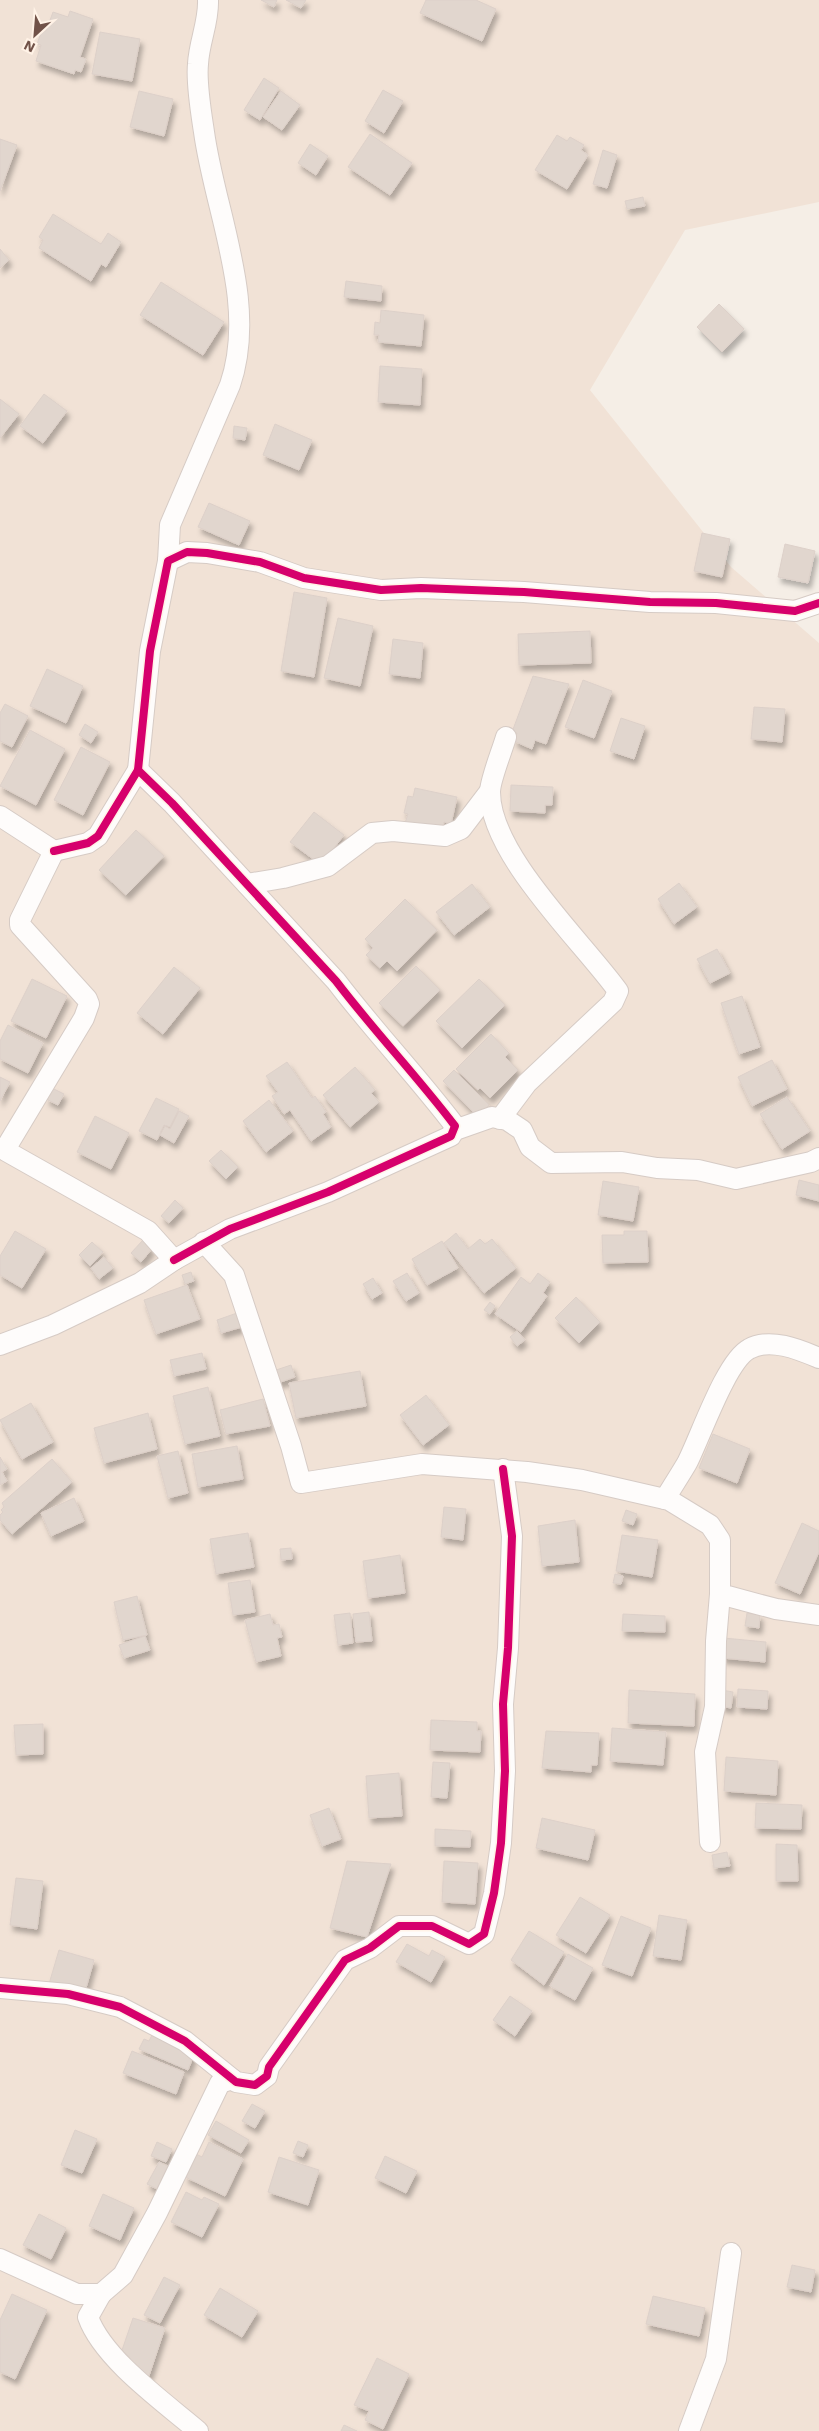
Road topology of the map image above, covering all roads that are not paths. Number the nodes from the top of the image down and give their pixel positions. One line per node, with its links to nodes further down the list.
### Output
1 (208, 0): 2 (street)
2 (168, 561): 3 (street); 5 (street)
3 (819, 603)
4 (506, 737): 6 (street)
5 (138, 770): 8 (street); 9 (street)
6 (490, 792): 9 (street); 10 (street)
7 (0, 816): 8 (street)
8 (54, 851): 12 (street)
9 (247, 884): 11 (street)
10 (500, 1119): 11 (street); 13 (street)
11 (455, 1130): 14 (street)
12 (3, 1148): 15 (street)
13 (819, 1158)
14 (204, 1242): 15 (street); 18 (street)
15 (174, 1260): 16 (street)
16 (0, 1345)
17 (819, 1358): 19 (street)
18 (503, 1469): 19 (street); 24 (street)
19 (665, 1499): 20 (street)
20 (720, 1594): 21 (street); 22 (street)
21 (819, 1615)
22 (710, 1842)
23 (0, 1988): 24 (street)
24 (232, 2079): 27 (street)
25 (730, 2253): 29 (street)
26 (0, 2259): 27 (street)
27 (101, 2294): 28 (street)
28 (198, 2431)
29 (689, 2431)

